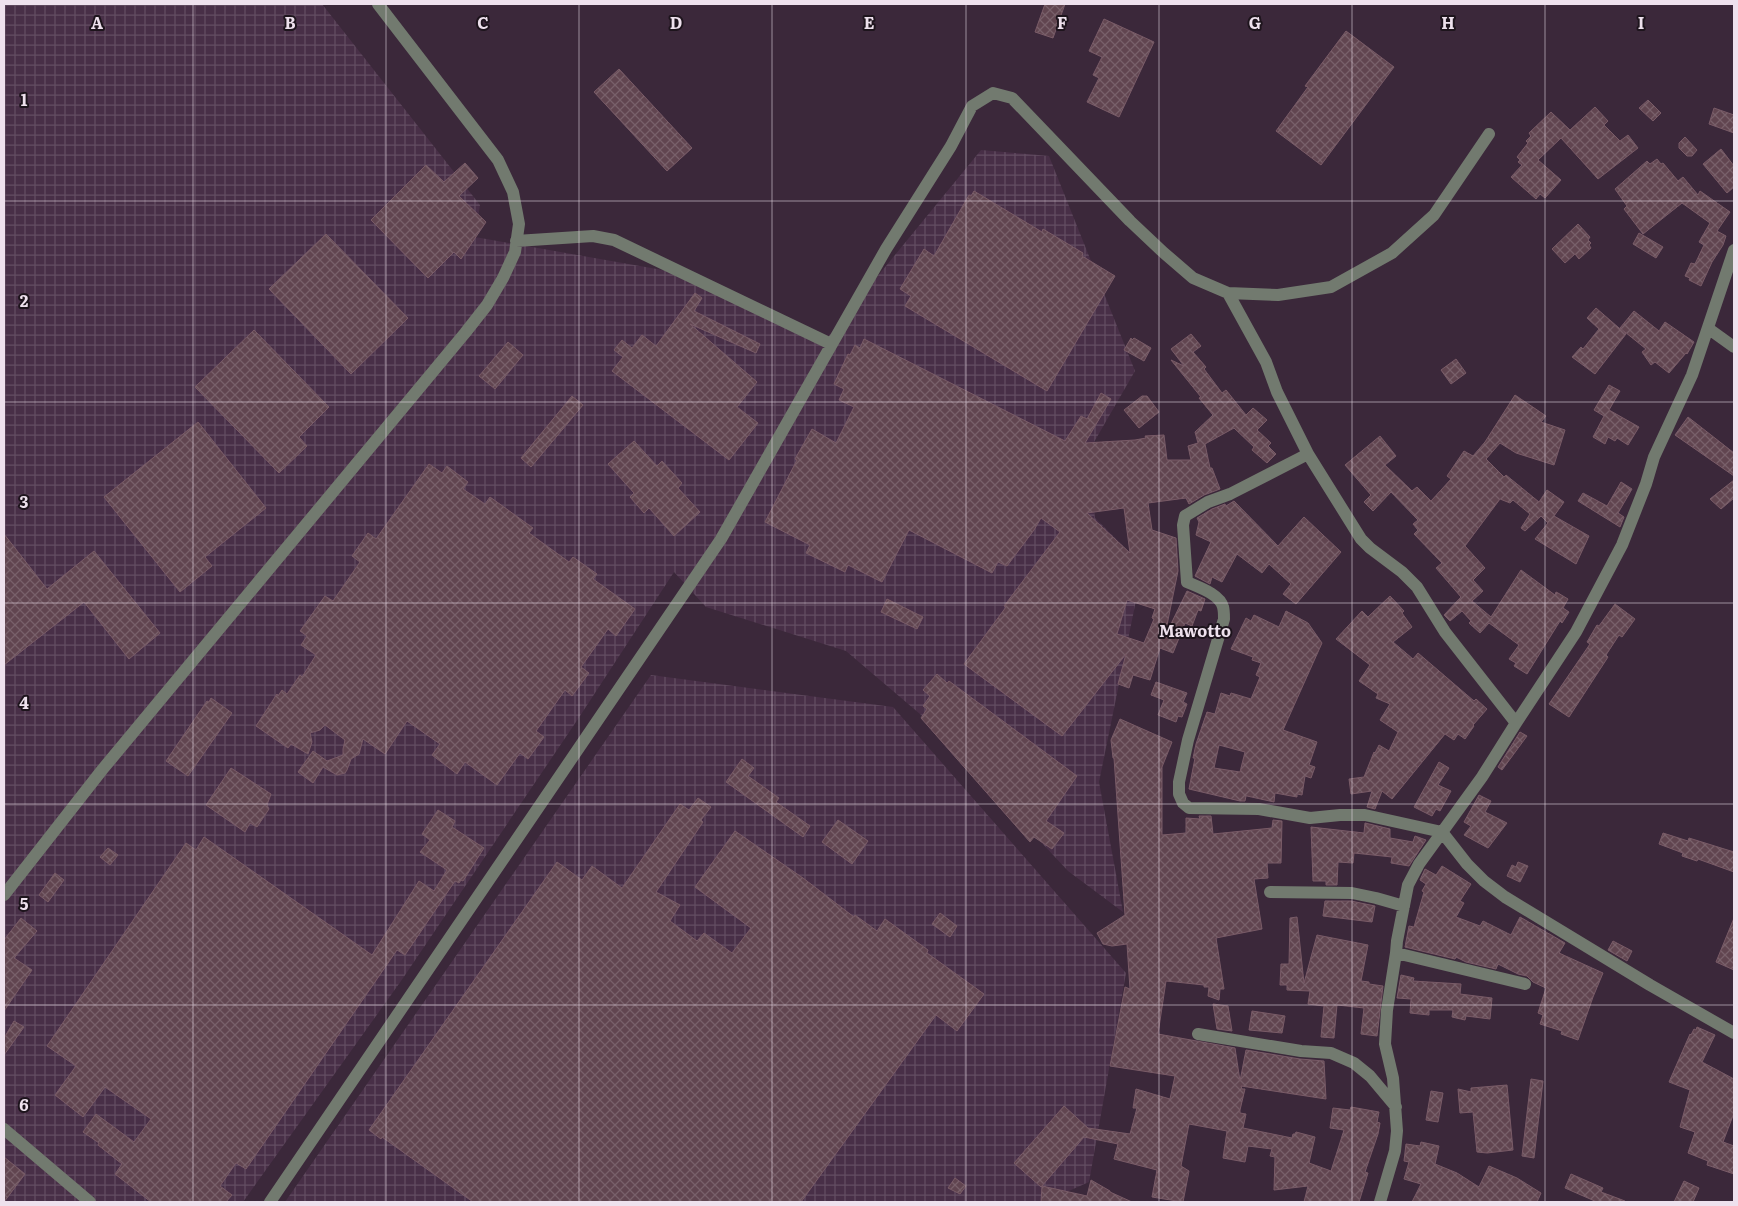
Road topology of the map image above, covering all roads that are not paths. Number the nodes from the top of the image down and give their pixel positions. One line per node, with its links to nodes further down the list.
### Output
1 (378, 4): 3 (street)
2 (1489, 134): 5 (street)
3 (516, 241): 7 (street); 13 (street)
4 (1734, 250): 6 (street)
5 (1228, 294): 7 (street); 9 (street)
6 (1709, 328): 8 (street); 10 (street)
7 (831, 344): 22 (street)
8 (1734, 348)
9 (1308, 454): 10 (street); 11 (street)
10 (1516, 723): 11 (street)
11 (1442, 832): 14 (street); 17 (street)
12 (1270, 892): 14 (street)
13 (4, 895)
14 (1404, 906): 15 (street)
15 (1396, 953): 16 (street); 19 (street)
16 (1525, 984)
17 (1734, 1033)
18 (1198, 1034): 19 (street)
19 (1396, 1107): 23 (street)
20 (4, 1129): 21 (street)
21 (90, 1202)
22 (270, 1202)
23 (1380, 1202)

